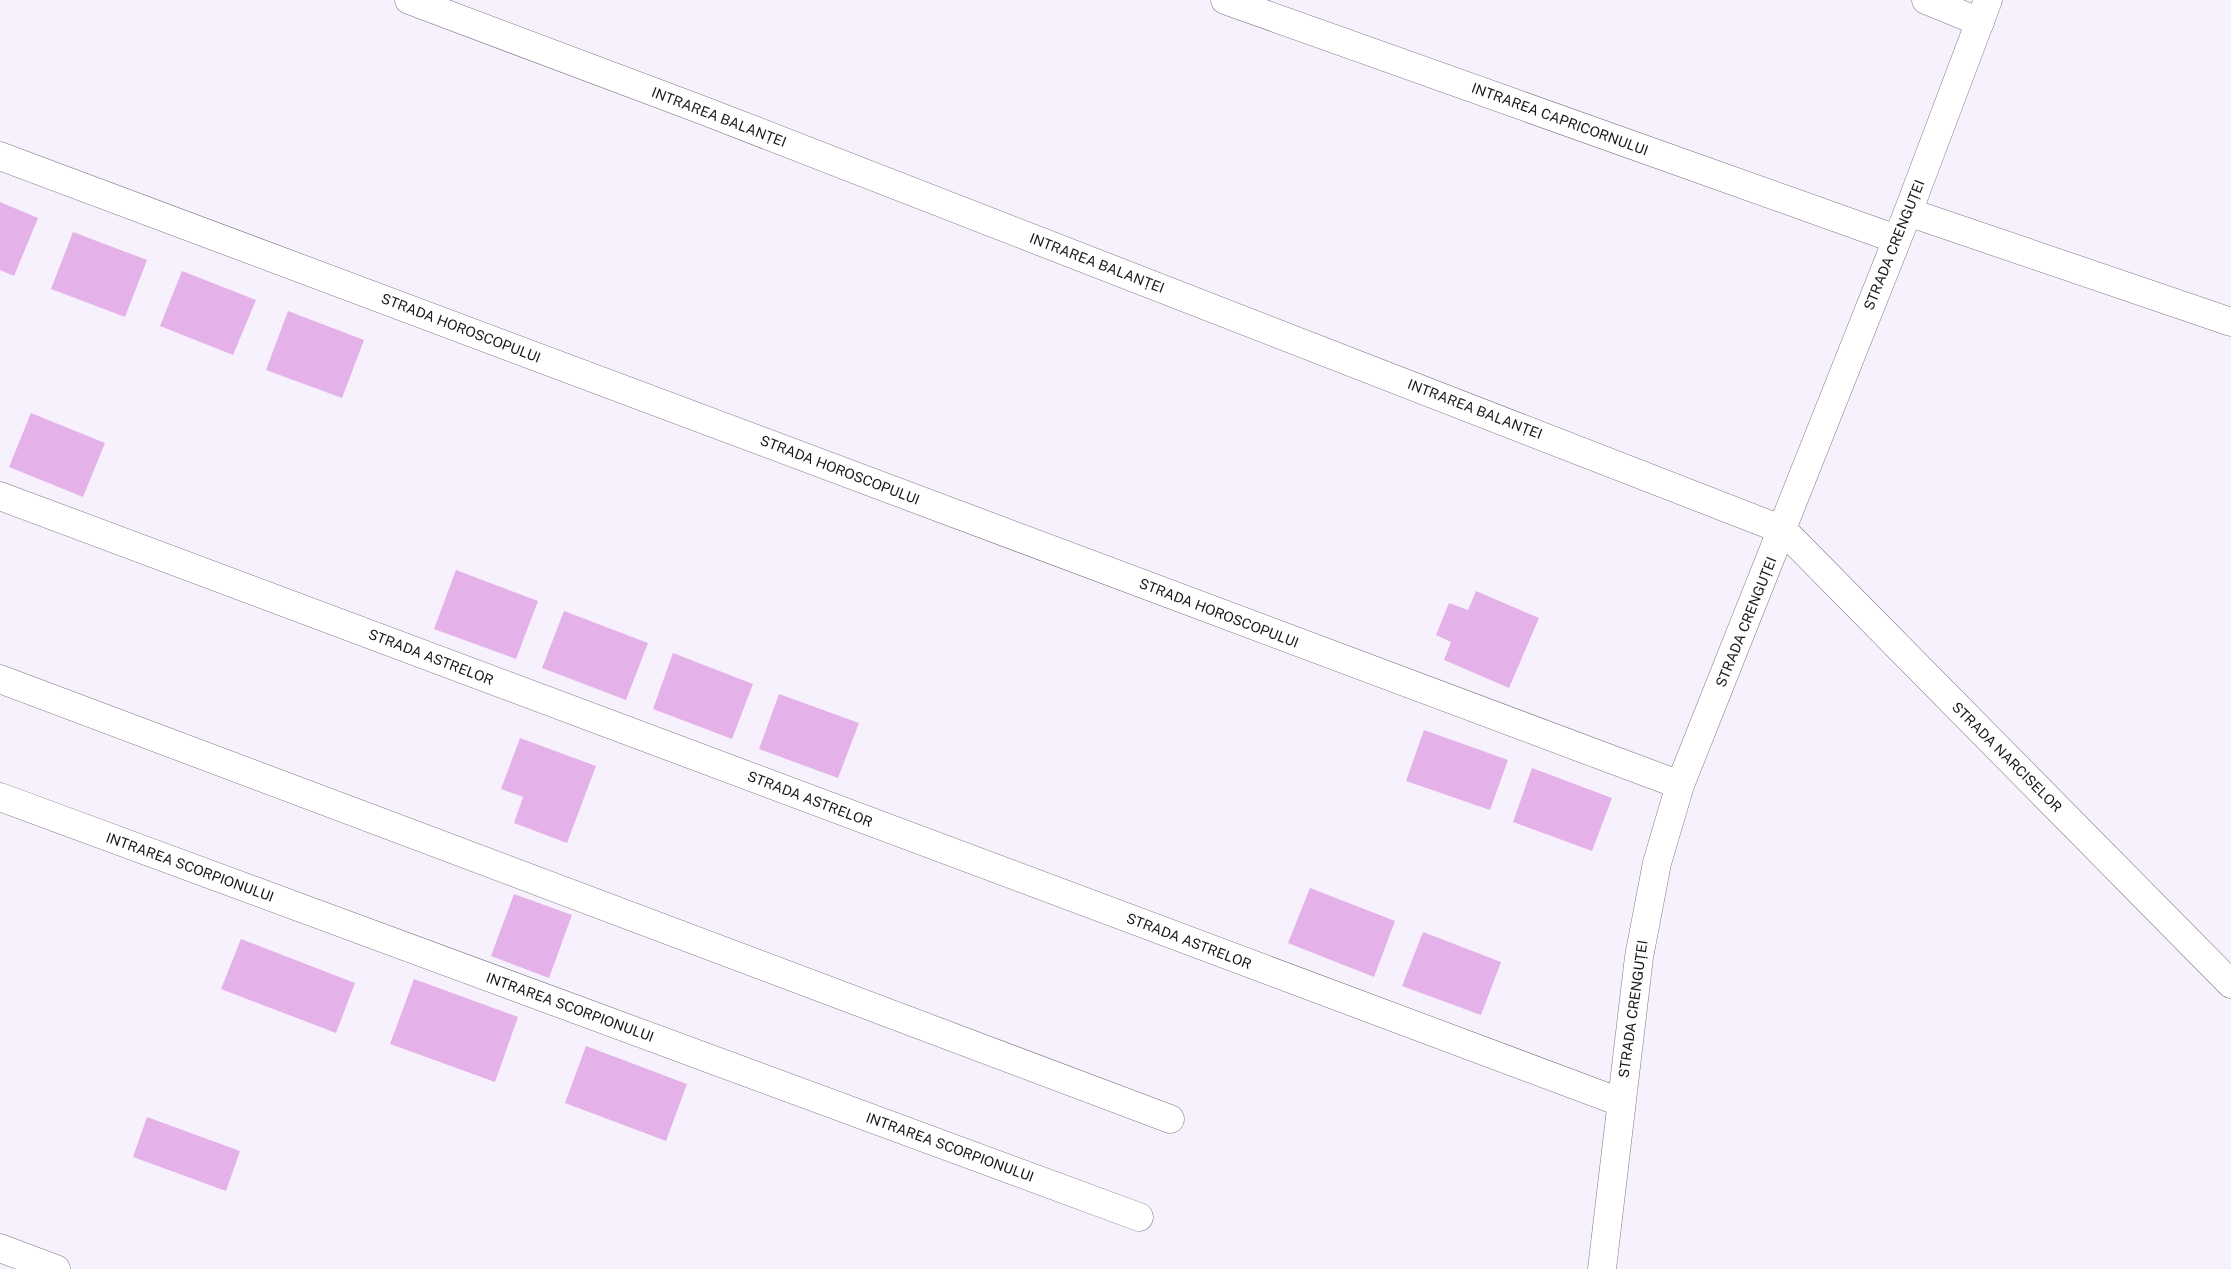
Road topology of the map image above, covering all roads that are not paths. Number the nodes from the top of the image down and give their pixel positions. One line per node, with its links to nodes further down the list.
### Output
1 (409, 0): 10 (street, INTRAREA BALANȚEI)
2 (1225, 0): 7 (street, INTRAREA CAPRICORNULUI)
3 (1926, 0): 4 (street)
4 (1984, 11): 6 (street, STRADA CRENGUȚEI)
5 (0, 156): 12 (street, STRADA HOROSCOPULUI)
6 (1908, 212): 7 (street, STRADA CRENGUȚEI); 8 (street)
7 (1896, 239): 10 (street, STRADA CRENGUȚEI)
8 (2231, 322)
9 (0, 496): 15 (street, STRADA ASTRELOR)
10 (1783, 530): 12 (street, STRADA CRENGUȚEI); 14 (street, STRADA NARCISELOR)
11 (0, 679): 16 (street)
12 (1680, 785): 15 (street, STRADA CRENGUȚEI)
13 (0, 796): 17 (street, INTRAREA SCORPIONULUI)
14 (2231, 984)
15 (1620, 1102): 20 (street, STRADA CRENGUȚEI)
16 (1170, 1118)
17 (1139, 1217)
18 (0, 1248): 19 (street)
19 (56, 1269)
20 (1602, 1269)

